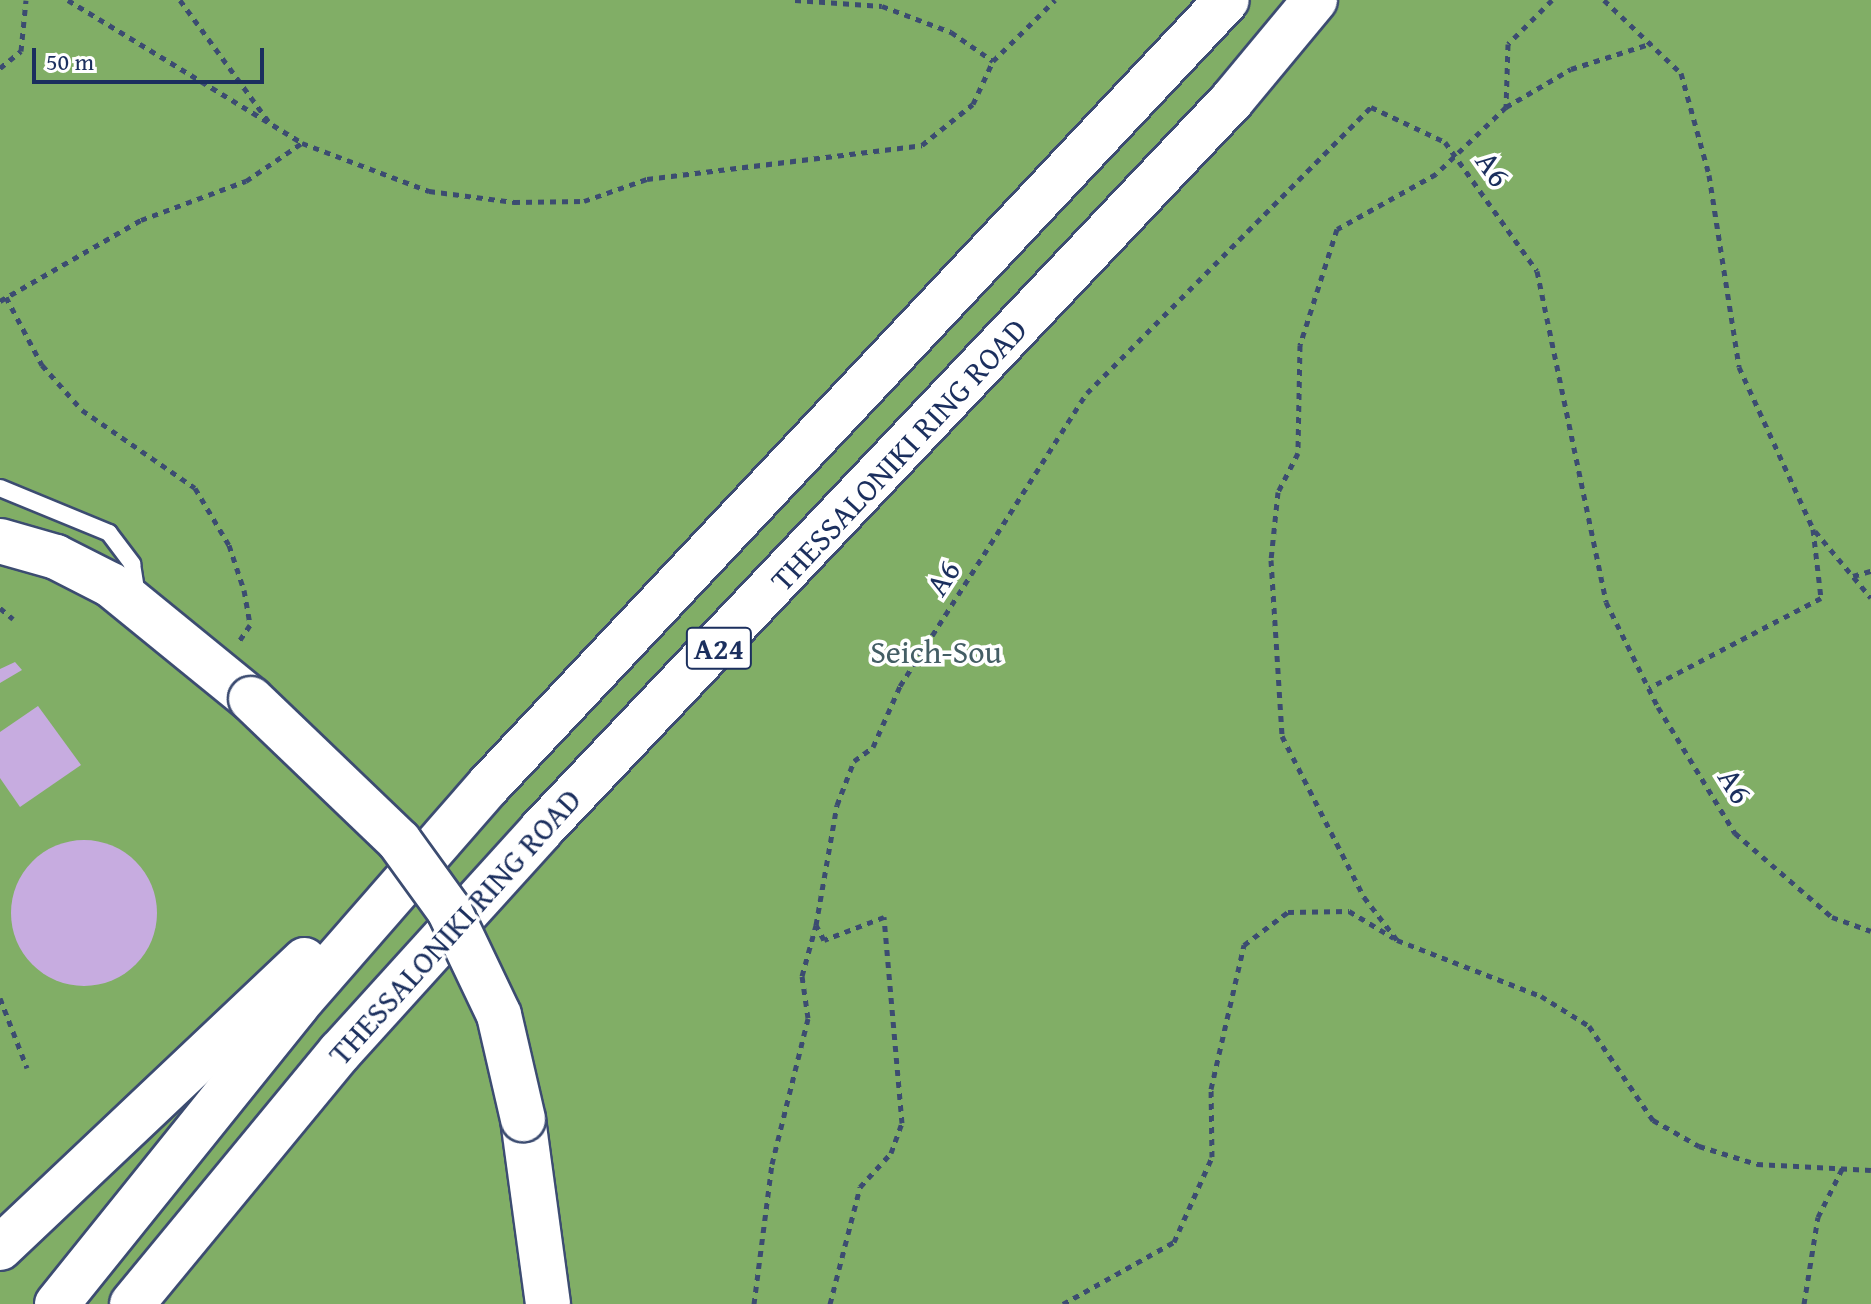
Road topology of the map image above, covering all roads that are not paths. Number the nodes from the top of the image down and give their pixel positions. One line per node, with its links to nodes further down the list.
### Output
1 (1227, 0): 6 (main road, THESSALONIKI RING ROAD / Α24)
2 (1315, 0): 9 (main road, THESSALONIKI RING ROAD / Α24)
3 (0, 488): 5 (lane)
4 (0, 541): 5 (main road)
5 (139, 603): 10 (main road, bridge)
6 (403, 881): 7 (main road); 8 (main road, THESSALONIKI RING ROAD / Α24)
7 (0, 1248)
8 (57, 1304)
9 (132, 1304)
10 (548, 1304)

